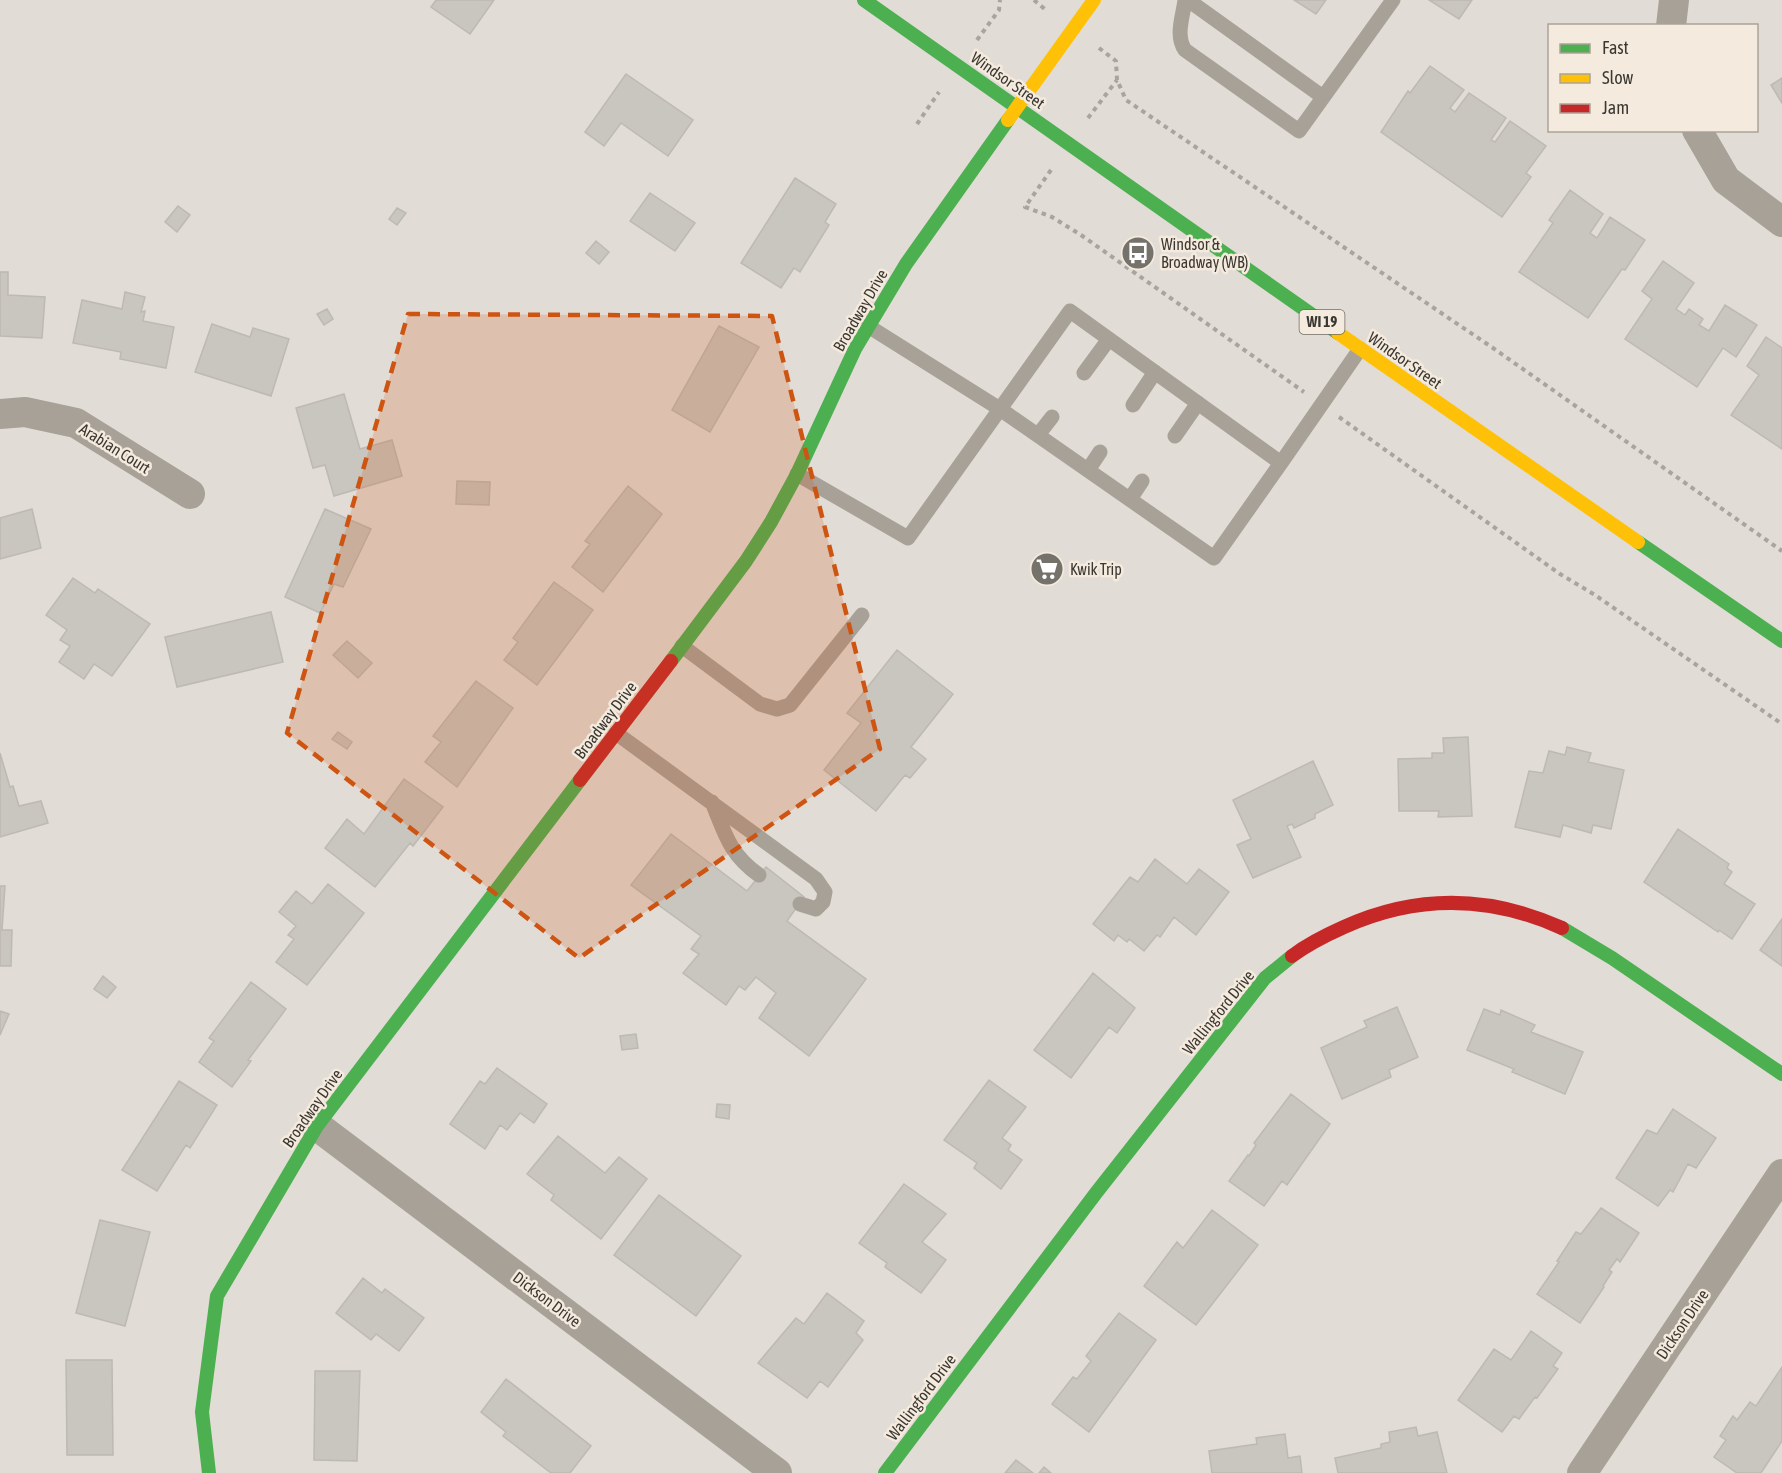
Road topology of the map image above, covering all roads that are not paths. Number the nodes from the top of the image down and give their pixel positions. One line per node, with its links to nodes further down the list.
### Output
1 (864, 0): 8 (street, Windsor Street / WI 19)
2 (1094, 0): 8 (street, Broadway Drive)
3 (1186, 0): 7 (lane); 7 (lane)
4 (1393, 0): 7 (lane)
5 (1674, 0): 6 (street)
6 (1671, 24)
7 (1323, 97)
8 (1017, 107): 11 (street, Broadway Drive); 13 (street, Windsor Street / WI 19)
9 (1698, 132): 10 (street)
10 (1782, 222)
11 (868, 326): 18 (lane); 26 (street, Broadway Drive)
12 (1109, 339): 14 (lane); 15 (lane); 18 (lane)
13 (1360, 349): 24 (lane); 31 (street, Windsor Street / WI 19)
14 (1155, 372): 16 (lane); 17 (lane)
15 (1084, 373)
16 (1198, 403): 22 (lane); 24 (lane)
17 (1133, 405)
18 (1000, 409): 21 (lane); 26 (lane)
19 (0, 414): 28 (street, Arabian Court)
20 (1052, 417): 21 (lane)
21 (1038, 435): 25 (lane)
22 (1175, 436)
23 (1100, 452): 25 (lane)
24 (1281, 463): 29 (lane)
25 (1088, 470): 29 (lane)
26 (796, 474): 32 (street, Broadway Drive)
27 (1142, 482): 29 (lane)
28 (190, 494)
29 (1130, 499)
30 (862, 615): 32 (lane)
31 (1782, 641)
32 (682, 646): 33 (street, Broadway Drive)
33 (616, 733): 34 (lane); 38 (street, Broadway Drive)
34 (712, 802): 35 (lane); 36 (lane)
35 (759, 875)
36 (800, 904)
37 (1782, 1074): 42 (street, Wallingford Drive)
38 (317, 1126): 40 (street, Broadway Drive); 41 (street, Dickson Drive)
39 (1782, 1174): 43 (street, Dickson Drive)
40 (209, 1473)
41 (777, 1473)
42 (885, 1473)
43 (1582, 1473)

